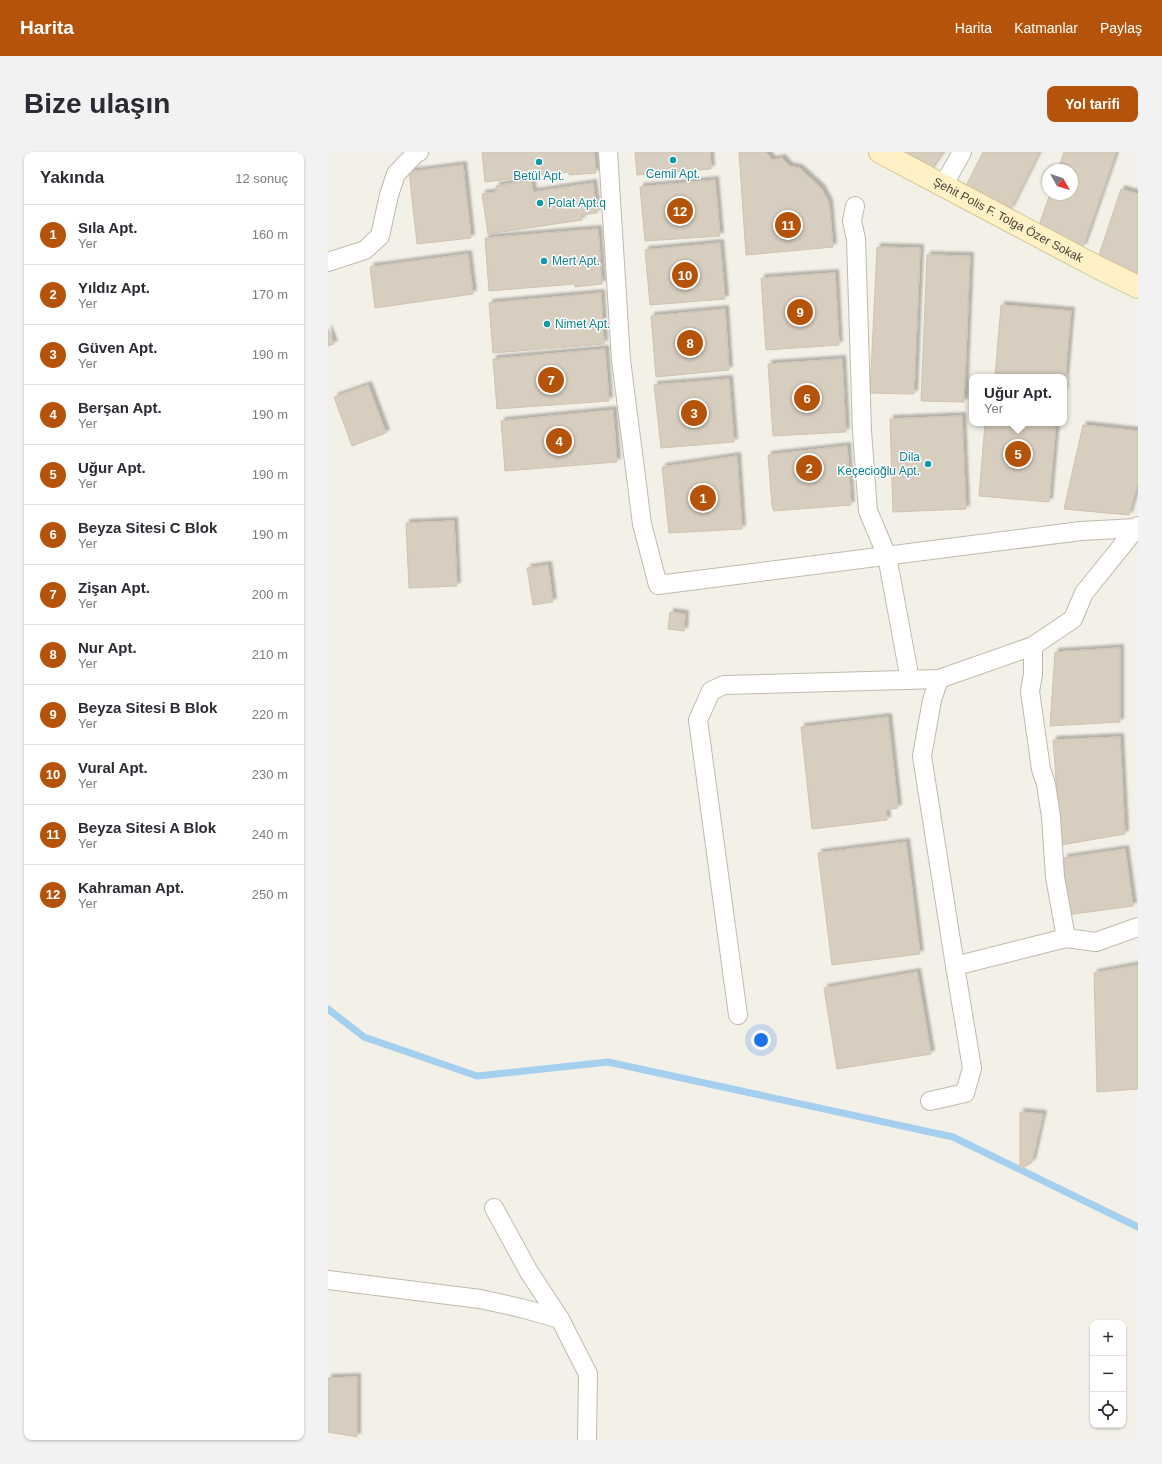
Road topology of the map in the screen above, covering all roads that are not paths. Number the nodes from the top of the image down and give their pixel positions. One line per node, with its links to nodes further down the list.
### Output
1 (419, 152): 7 (street)
2 (608, 152): 10 (street)
3 (880, 152): 5 (street, Şehit Polis F. Tolga Özer Sokak)
4 (962, 152): 5 (street)
5 (943, 186): 8 (street, Şehit Polis F. Tolga Özer Sokak)
6 (855, 206): 10 (street)
7 (328, 262)
8 (1138, 287)
9 (1137, 527): 10 (street); 11 (street)
10 (887, 556): 13 (street)
11 (1033, 646): 12 (street); 15 (street)
12 (938, 679): 13 (street); 16 (street)
13 (910, 680): 17 (street)
14 (1138, 927): 15 (street)
15 (1066, 938): 16 (street)
16 (955, 966): 18 (street)
17 (738, 1015)
18 (930, 1101)
19 (494, 1208): 21 (street)
20 (328, 1280): 21 (street)
21 (560, 1319): 22 (street)
22 (588, 1440)

